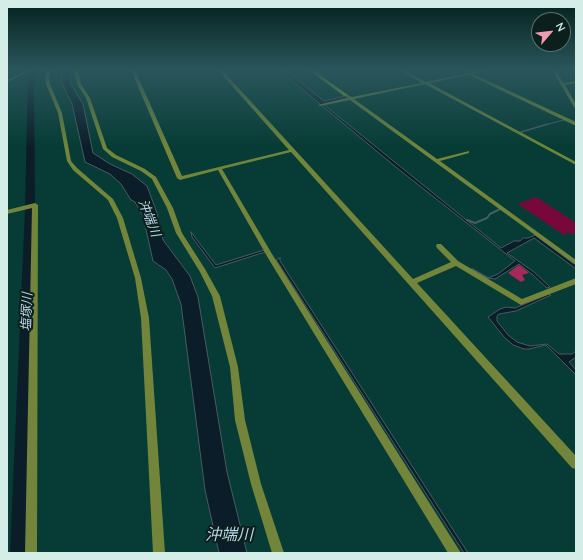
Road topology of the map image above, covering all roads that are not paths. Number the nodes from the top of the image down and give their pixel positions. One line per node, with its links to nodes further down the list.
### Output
1 (53, 96): 26 (street)
2 (87, 96): 27 (street)
3 (144, 96): 17 (street)
4 (244, 96): 13 (street)
5 (354, 96): 9 (street)
6 (450, 96): 16 (street)
7 (517, 96): 12 (street)
8 (570, 96): 11 (street)
9 (349, 97): 10 (street); 15 (street)
10 (320, 105)
11 (576, 107)
12 (576, 124)
13 (293, 150): 17 (street); 23 (street)
14 (466, 152): 15 (street)
15 (436, 161): 21 (street)
16 (576, 164)
17 (219, 168): 28 (street)
18 (7, 212): 25 (street)
19 (440, 246): 20 (street)
20 (456, 263): 22 (street); 23 (street)
21 (576, 263)
22 (576, 281)
23 (412, 282): 24 (street)
24 (574, 459)
25 (31, 553)
26 (159, 553)
27 (278, 553)
28 (455, 553)

